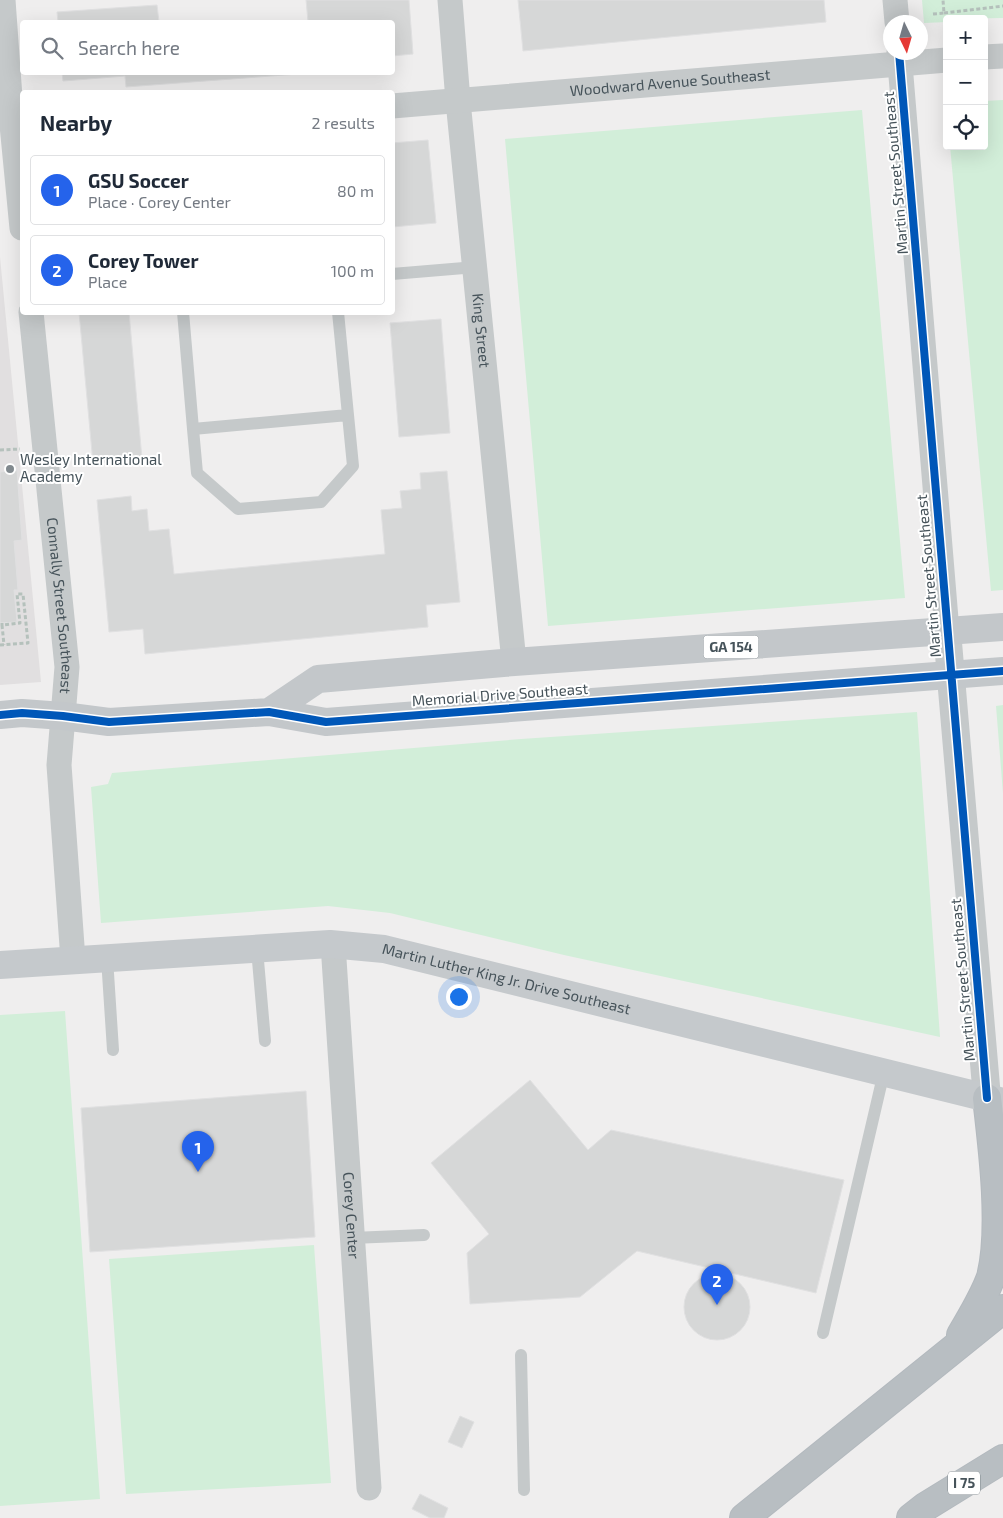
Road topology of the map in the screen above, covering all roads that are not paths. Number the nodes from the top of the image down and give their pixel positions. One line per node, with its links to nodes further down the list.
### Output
1 (4, 0): 13 (street)
2 (450, 0): 11 (street, King Street)
3 (895, 0): 4 (street)
4 (896, 15)
5 (1003, 56): 6 (street)
6 (988, 57)
7 (928, 59): 10 (street, Woodward Avenue Southeast)
8 (883, 60): 11 (street, Woodward Avenue Southeast)
9 (900, 60): 23 (street, Martin Street Southeast)
10 (943, 60)
11 (458, 100): 12 (street, Woodward Avenue Southeast); 15 (street, King Street)
12 (395, 106)
13 (12, 131): 14 (street)
14 (20, 209)
15 (476, 267): 16 (lane); 24 (street, King Street)
16 (395, 274)
17 (31, 315): 29 (street, Connally Street Southeast)
18 (183, 315): 21 (lane)
19 (338, 315): 20 (lane)
20 (348, 415): 21 (lane); 21 (lane)
21 (193, 429)
22 (1003, 627): 23 (main road, Memorial Drive Southeast / GA 154)
23 (947, 631): 24 (main road, Memorial Drive Southeast / GA 154); 26 (street, Martin Street Southeast)
24 (514, 662): 27 (main road, Memorial Drive Southeast / GA 154)
25 (1003, 671): 26 (main road, Memorial Drive Southeast)
26 (952, 675): 27 (main road, Memorial Drive Southeast); 38 (street, Martin Street Southeast)
27 (269, 712): 29 (main road, Memorial Drive Southeast)
28 (0, 715): 29 (main road, Memorial Drive Southeast)
29 (63, 716): 33 (street, Connally Street Southeast)
30 (333, 944): 31 (main road, Martin Luther King Jr. Drive Southeast); 37 (main road, Martin Luther King Jr. Drive Southeast); 40 (street, Corey Center)
31 (257, 948): 32 (main road, Martin Luther King Jr. Drive Southeast); 35 (lane)
32 (106, 958): 33 (main road, Martin Luther King Jr. Drive Southeast); 36 (lane)
33 (74, 960): 34 (main road, Martin Luther King Jr. Drive Southeast)
34 (0, 965)
35 (265, 1041)
36 (114, 1050)
37 (884, 1072): 38 (main road, Martin Luther King Jr. Drive Southeast); 42 (lane)
38 (995, 1100): 43 (highway)
39 (424, 1235): 40 (lane)
40 (352, 1238): 47 (street, Corey Center)
41 (1003, 1309): 43 (highway)
42 (823, 1333)
43 (953, 1349): 50 (highway)
44 (521, 1355): 48 (lane)
45 (1003, 1445): 49 (highway)
46 (1003, 1459): 49 (highway, I 75)
47 (369, 1488)
48 (524, 1490)
49 (918, 1513)
50 (744, 1518)

